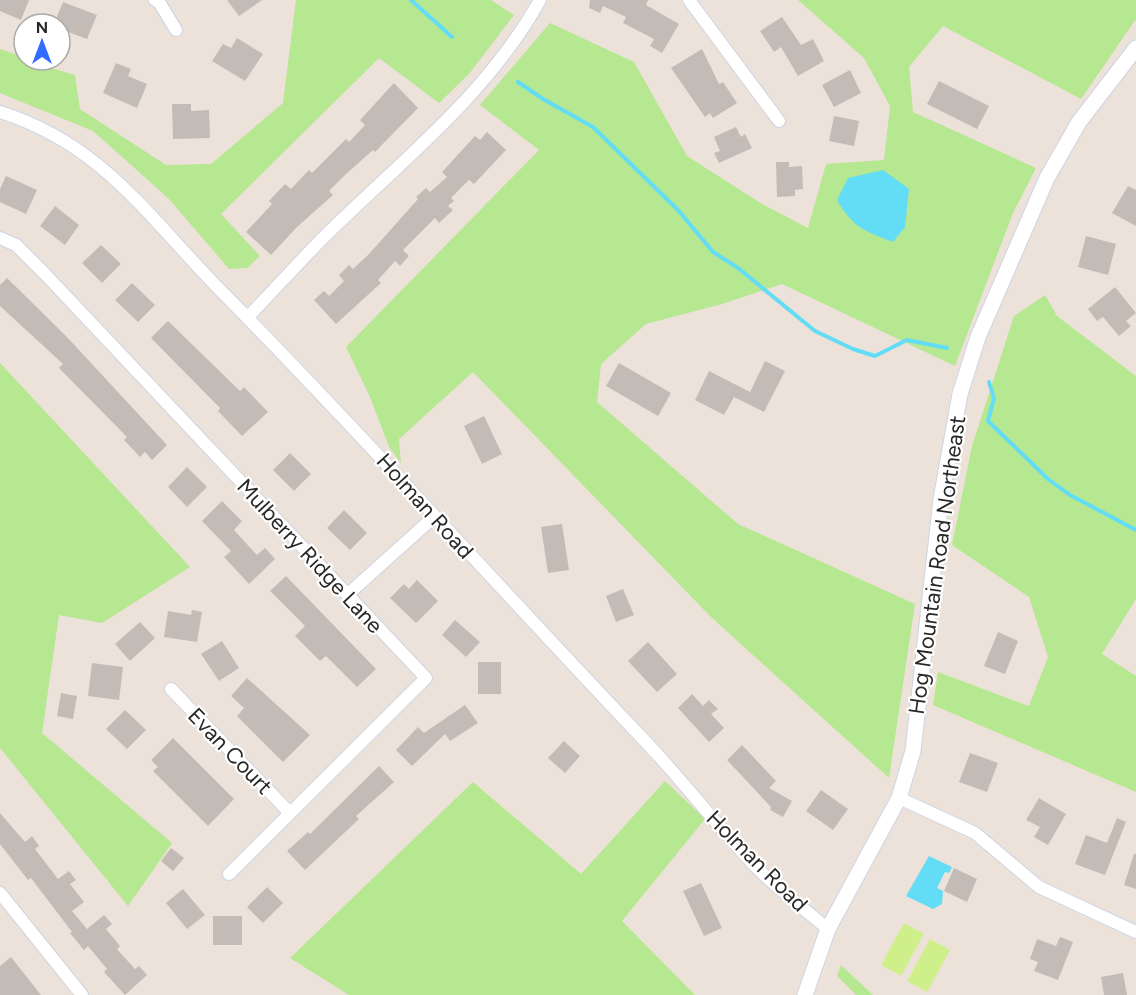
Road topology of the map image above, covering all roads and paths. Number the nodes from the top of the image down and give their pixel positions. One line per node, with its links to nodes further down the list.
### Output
1 (155, 0): 4 (street)
2 (540, 0): 9 (street)
3 (689, 0): 7 (street)
4 (176, 30)
5 (1136, 48): 13 (street, Hog Mountain Road Northeast)
6 (0, 112): 9 (street, Holman Road)
7 (779, 121)
8 (0, 238): 11 (street, Mulberry Ridge Lane)
9 (247, 318): 10 (street, Holman Road)
10 (435, 516): 11 (street); 17 (street, Holman Road)
11 (347, 596): 14 (street, Mulberry Ridge Lane)
12 (171, 688): 14 (street, Evan Court)
13 (900, 798): 17 (street, Hog Mountain Road Northeast); 18 (street)
14 (290, 813): 15 (street, Mulberry Ridge Lane)
15 (229, 874)
16 (0, 893): 19 (street)
17 (828, 929): 20 (street, Hog Mountain Road Northeast)
18 (1136, 932)
19 (82, 995)
20 (805, 995)

